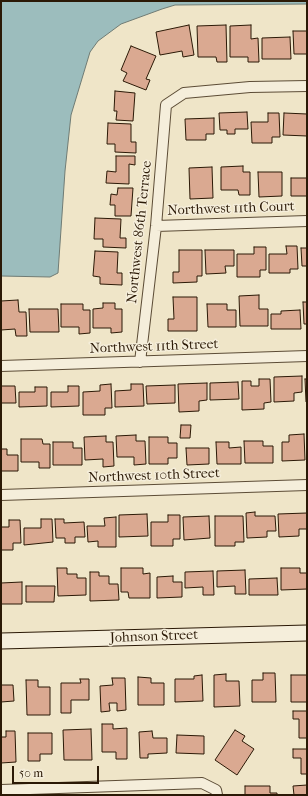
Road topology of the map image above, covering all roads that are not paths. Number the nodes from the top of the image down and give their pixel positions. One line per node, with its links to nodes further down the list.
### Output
1 (307, 86): 3 (street, Northwest 86th Terrace)
2 (307, 221): 3 (street, Northwest 11th Court)
3 (156, 226): 5 (street, Northwest 86th Terrace)
4 (307, 356): 5 (street, Northwest 11th Street)
5 (140, 362): 6 (street, Northwest 11th Street)
6 (1, 366)
7 (307, 484): 8 (street, Northwest 10th Street)
8 (1, 495)
9 (307, 633): 10 (street, Johnson Street)
10 (1, 641)
11 (1, 790): 12 (street)
12 (216, 792)

